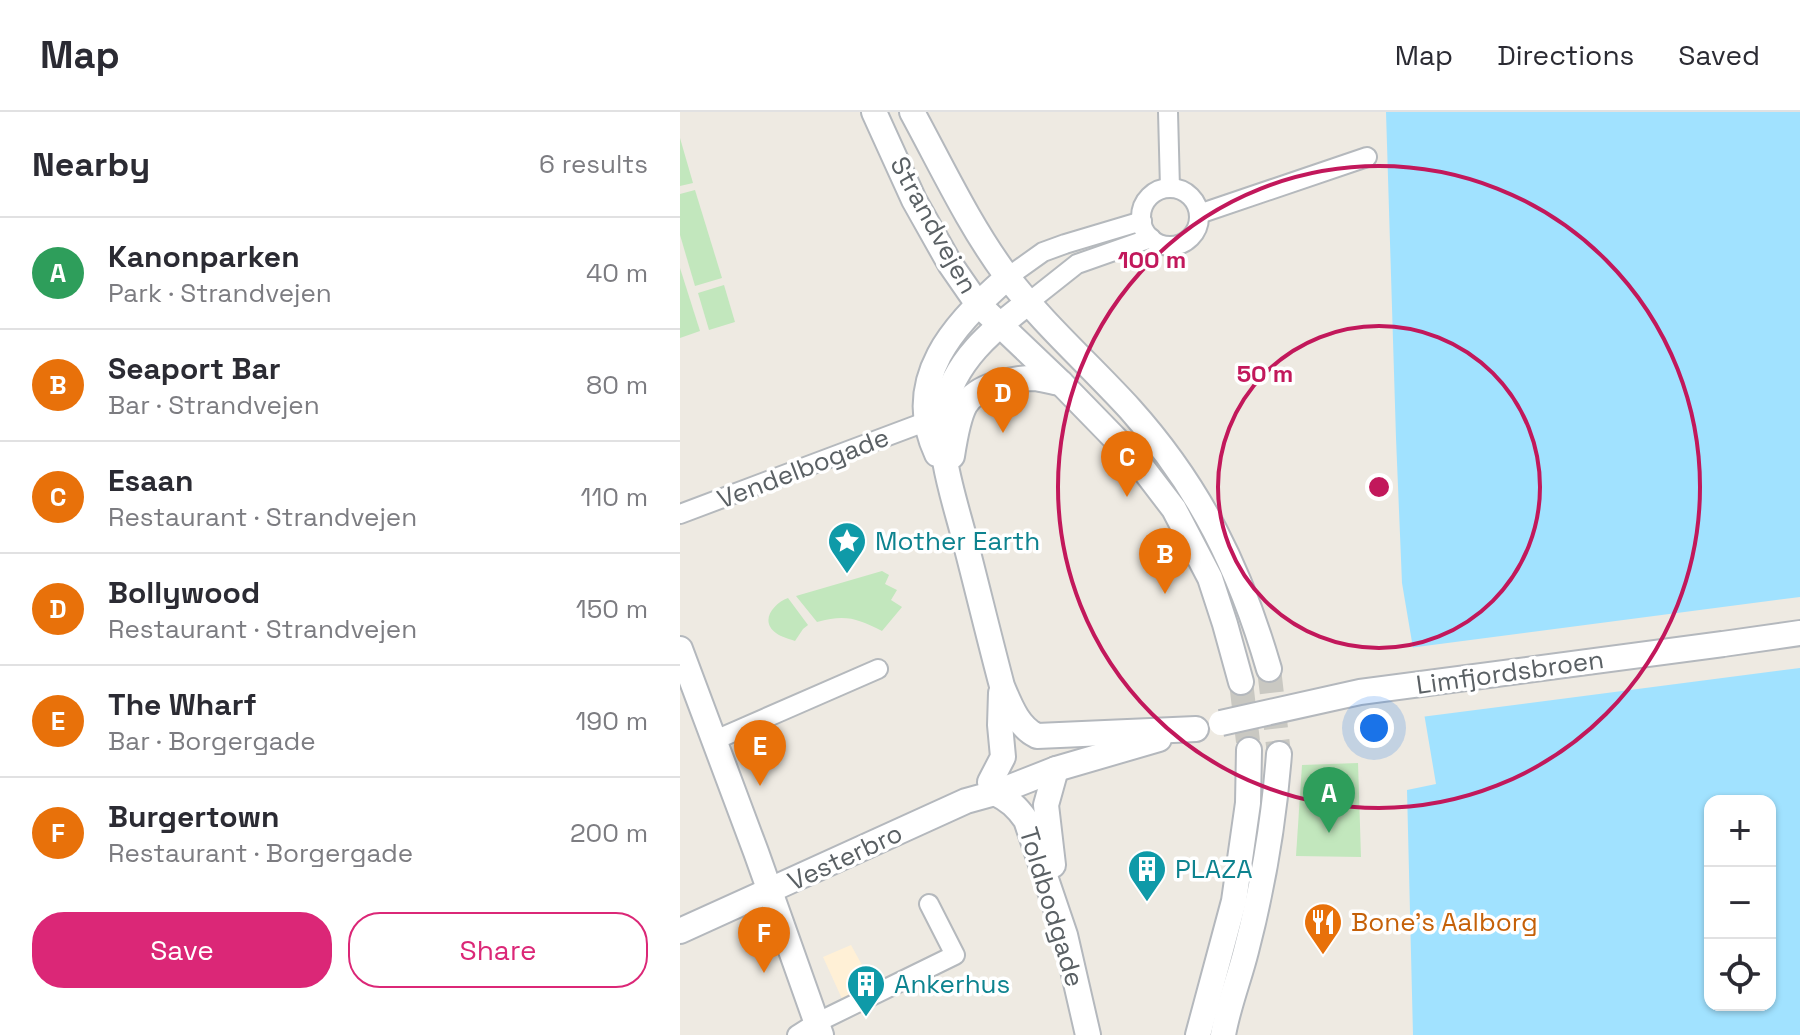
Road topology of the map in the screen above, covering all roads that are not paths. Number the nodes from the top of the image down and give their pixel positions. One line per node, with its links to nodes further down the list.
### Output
1 (874, 112): 10 (street, Strandvejen)
2 (912, 112): 8 (street, Strandvejen)
3 (1168, 112): 5 (street)
4 (1367, 157): 6 (street)
5 (1170, 188): 6 (street); 7 (street)
6 (1199, 214): 7 (street)
7 (1146, 230): 8 (street); 9 (street)
8 (1008, 277): 9 (street, Strandvejen); 10 (street)
9 (1029, 302): 11 (street); 19 (street, Strandvejen)
10 (977, 303): 11 (street, Strandvejen); 13 (street)
11 (999, 324): 12 (street, Strandvejen); 14 (street)
12 (1061, 383): 14 (street); 20 (street, Strandvejen)
13 (925, 422): 14 (street); 15 (street, Vendelbogade)
14 (950, 482): 21 (street)
15 (680, 514)
16 (1800, 633): 22 (street, Limfjordsbroen, bridge)
17 (680, 649): 24 (street)
18 (878, 669): 24 (street)
19 (1269, 669)
20 (1241, 682)
21 (1002, 686): 23 (street); 28 (street)
22 (1221, 723): 23 (street, Vesterbro)
23 (1196, 729): 27 (street, Vesterbro); 28 (street, Vesterbro)
24 (713, 741): 29 (street)
25 (1249, 750): 35 (street)
26 (1279, 754): 36 (street)
27 (1056, 769): 28 (street, Vesterbro); 32 (street)
28 (993, 787): 29 (street, Vesterbro); 32 (street, Toldbodgade)
29 (769, 891): 31 (street, Vesterbro); 33 (street)
30 (929, 904): 33 (street)
31 (680, 931)
32 (1065, 935): 34 (street, Toldbodgade)
33 (812, 1031)
34 (1089, 1034)
35 (1198, 1035)
36 (1223, 1035)

